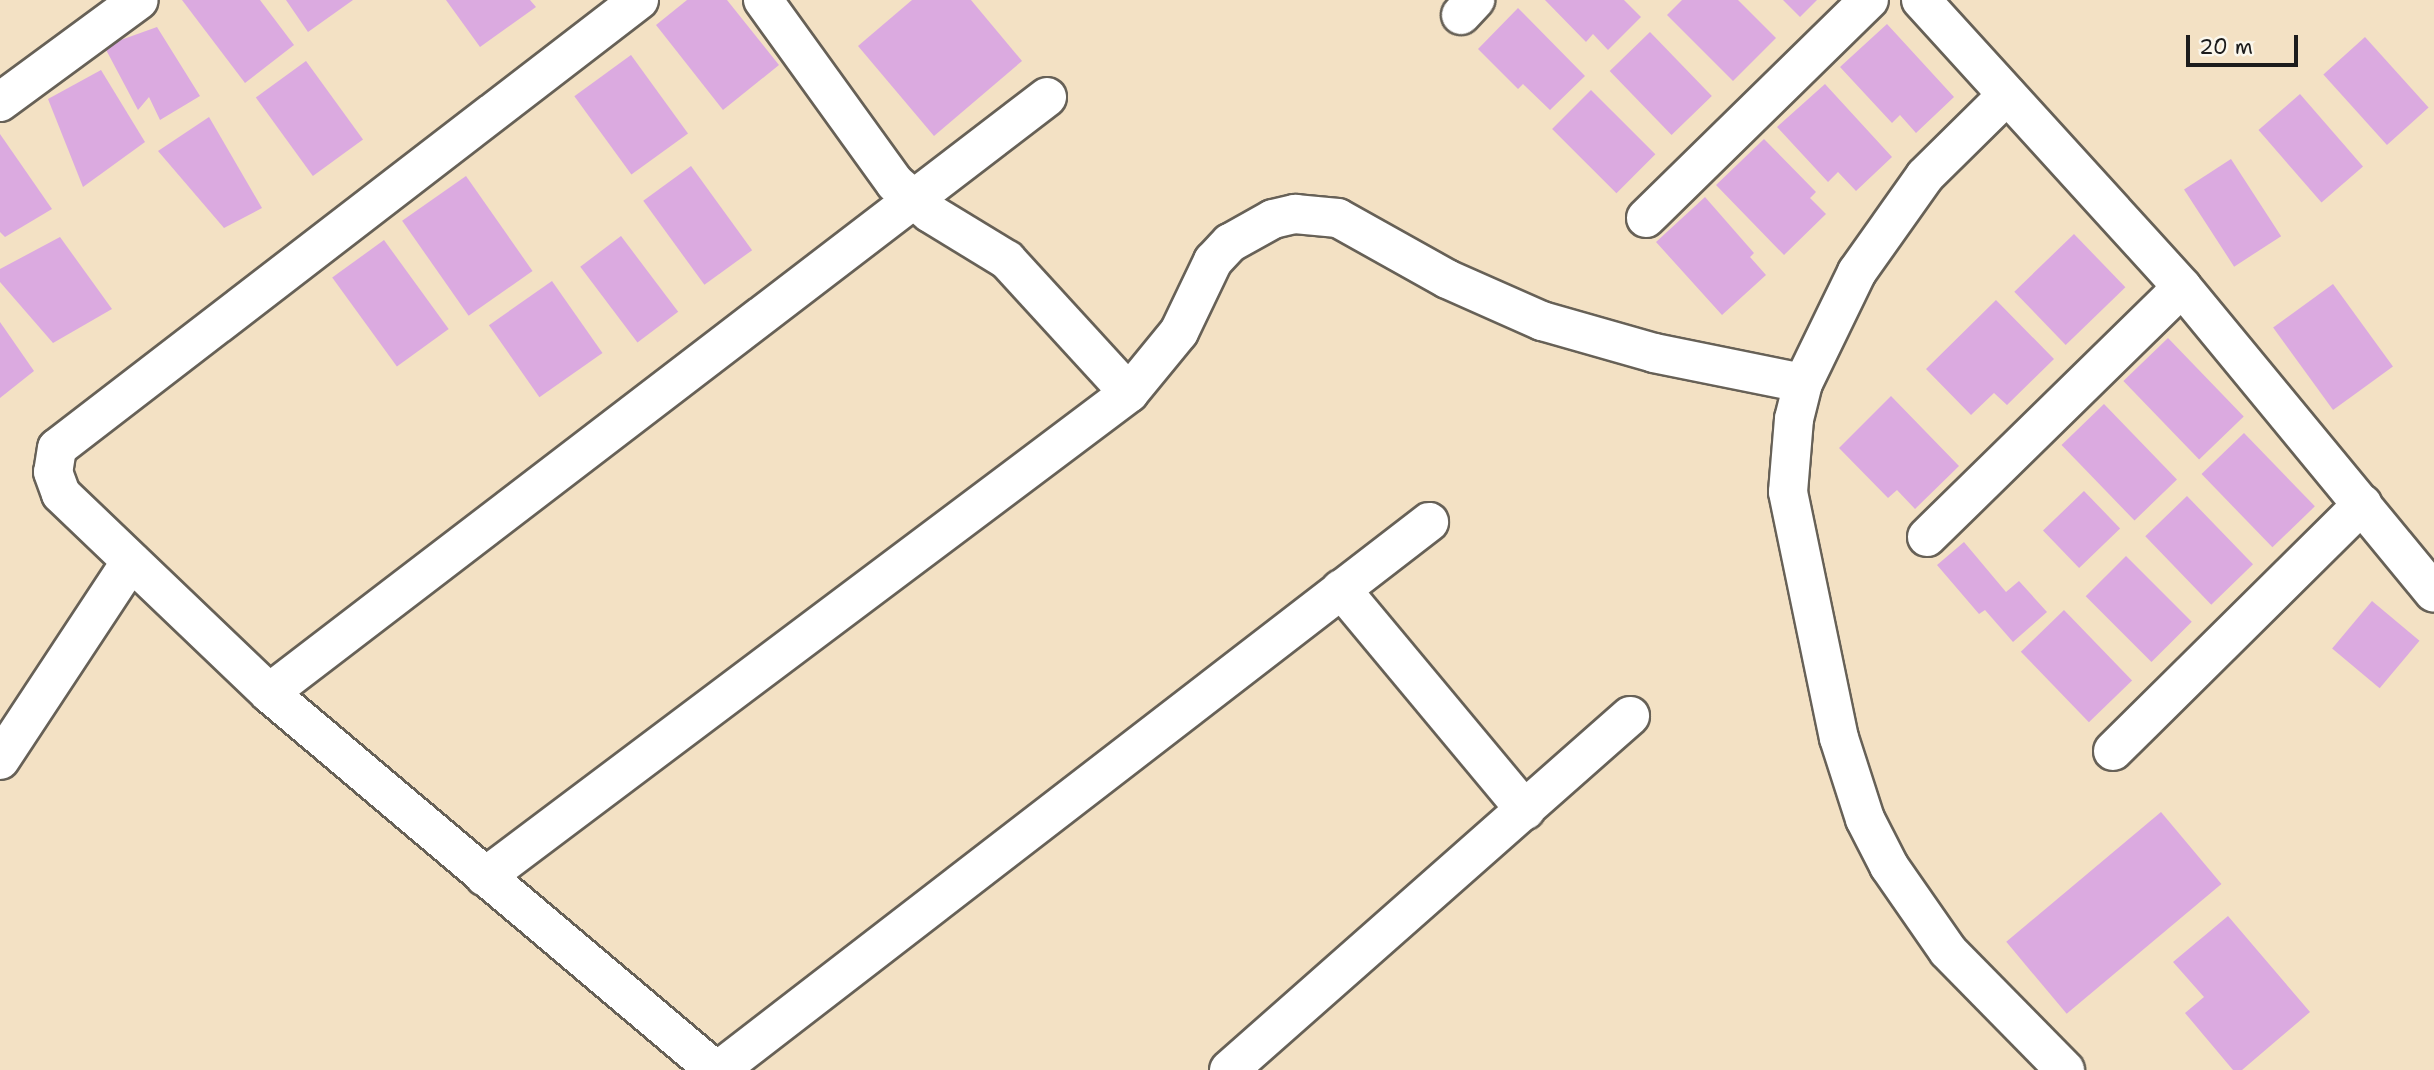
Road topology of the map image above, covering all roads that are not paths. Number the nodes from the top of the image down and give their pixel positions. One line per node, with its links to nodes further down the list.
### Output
1 (139, 0): 8 (street)
2 (639, 0): 17 (street)
3 (763, 0): 9 (street)
4 (1869, 0): 10 (street)
5 (1921, 0): 6 (street)
6 (2007, 95): 11 (street); 12 (street)
7 (1047, 97): 9 (street)
8 (0, 102)
9 (911, 199): 13 (street); 20 (street)
10 (1646, 218)
11 (2182, 287): 14 (street); 16 (street)
12 (1803, 383): 13 (street); 28 (street)
13 (1129, 393): 25 (street)
14 (2362, 504): 19 (street); 22 (street)
15 (1430, 522): 18 (street)
16 (1927, 537)
17 (131, 561): 20 (street); 23 (street)
18 (1340, 589): 24 (street); 26 (street)
19 (2434, 593)
20 (269, 693): 25 (street)
21 (1630, 716): 24 (street)
22 (2113, 751)
23 (0, 760)
24 (1525, 810): 27 (street)
25 (485, 877): 26 (street)
26 (717, 1070)
27 (1229, 1070)
28 (2064, 1070)

